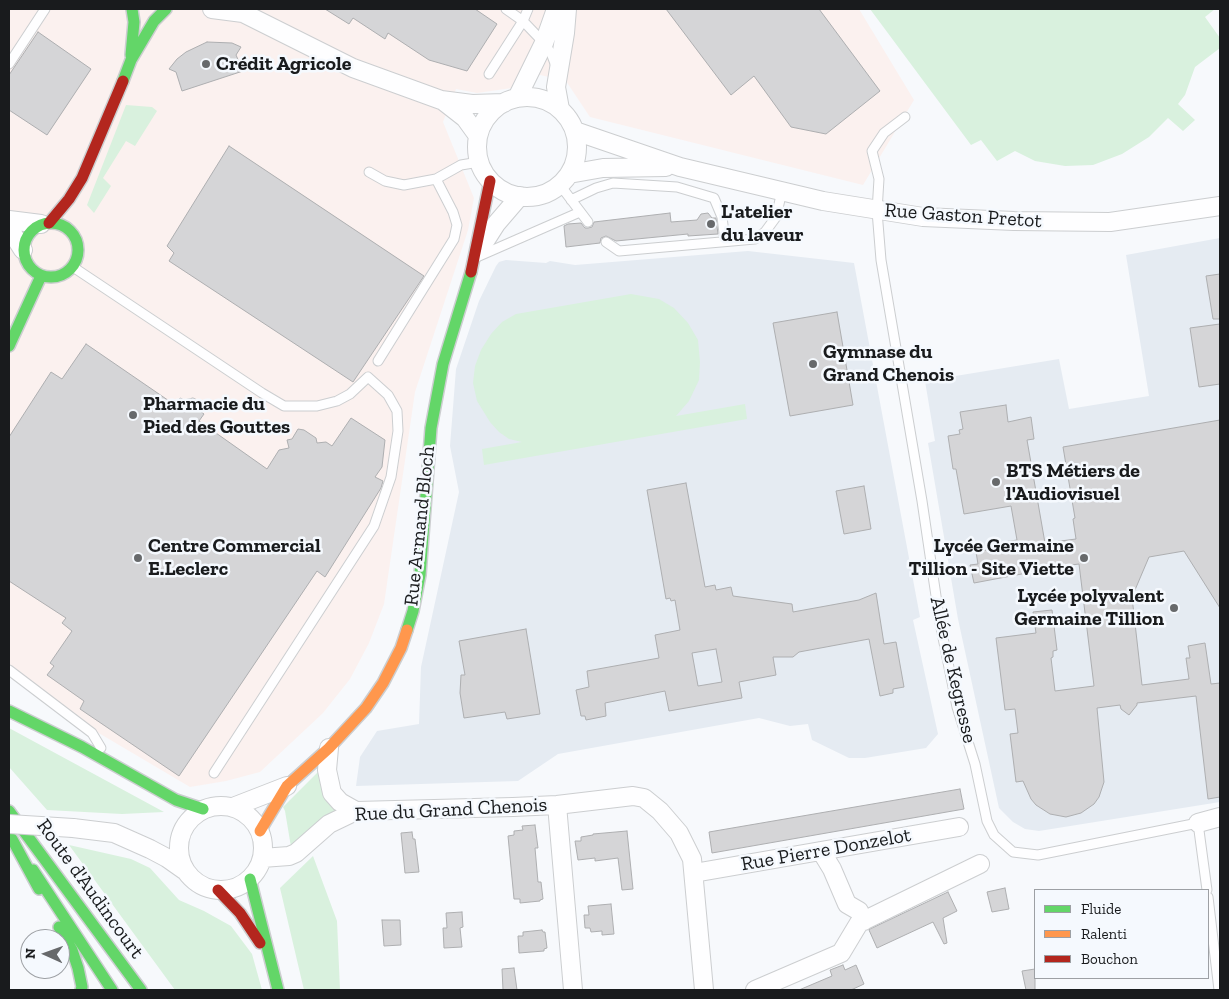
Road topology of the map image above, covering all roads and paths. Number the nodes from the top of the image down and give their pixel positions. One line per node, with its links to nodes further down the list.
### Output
1 (45, 9): 14 (lane)
2 (132, 9): 13 (street)
3 (160, 9): 4 (street)
4 (167, 9): 13 (street)
5 (212, 9): 10 (street)
6 (506, 9): 11 (lane)
7 (528, 9): 11 (lane)
8 (556, 9): 12 (street)
9 (567, 9): 15 (street)
10 (240, 11): 17 (street)
11 (523, 21): 12 (lane); 16 (lane)
12 (544, 43): 15 (lane); 18 (street)
13 (131, 60): 26 (street)
14 (9, 64)
15 (558, 72): 19 (street)
16 (488, 74)
17 (441, 100): 18 (street); 22 (street)
18 (510, 100): 19 (street); 22 (street)
19 (560, 108): 21 (street)
20 (905, 118): 34 (lane, Allée de Kegresse)
21 (575, 131): 24 (street, Rue Gaston Pretot); 28 (street)
22 (478, 136): 23 (street)
23 (479, 162): 27 (lane); 29 (street)
24 (680, 167): 28 (street, Rue Gaston Pretot); 30 (street, Rue Gaston Pretot)
25 (369, 172): 27 (lane)
26 (82, 178): 38 (street); 39 (street)
27 (436, 178): 48 (lane)
28 (565, 180): 31 (street); 32 (lane)
29 (490, 181): 31 (street); 44 (street, Rue Armand Bloch)
30 (782, 192): 34 (street, Rue Gaston Pretot); 41 (lane)
31 (520, 196): 44 (street, Rue Armand Bloch)
32 (571, 200): 35 (lane); 41 (lane)
33 (1220, 206): 34 (street, Rue Gaston Pretot)
34 (877, 211): 61 (lane, Allée de Kegresse)
35 (580, 212): 37 (lane); 44 (lane)
36 (9, 220): 38 (street)
37 (588, 222)
38 (45, 223): 39 (street); 43 (street)
39 (73, 223): 45 (street)
40 (9, 228): 43 (street)
41 (726, 241): 42 (lane)
42 (606, 242)
43 (23, 250): 46 (street)
44 (475, 258): 51 (street, Rue Armand Bloch)
45 (73, 267): 46 (street); 53 (lane)
46 (41, 276): 47 (street)
47 (9, 346)
48 (378, 361)
49 (9, 670): 52 (lane)
50 (9, 711): 52 (street)
51 (329, 748): 54 (street, Rue Armand Bloch); 59 (street)
52 (108, 761): 57 (street)
53 (214, 773)
54 (287, 786): 56 (street, Rue Armand Bloch); 63 (street, Rue Armand Bloch)
55 (557, 804): 59 (street, Rue du Grand Chenois); 69 (street); 80 (street, Rue du Grand Chenois)
56 (233, 807): 57 (street); 63 (street)
57 (203, 809): 68 (street)
58 (9, 811): 78 (street, Route d'Audincourt)
59 (356, 811): 66 (street, Rue du Grand Chenois)
60 (1220, 817): 61 (street)
61 (1198, 823): 71 (lane)
62 (959, 827): 65 (street, Rue Pierre Donzelot)
63 (260, 831): 66 (street)
64 (10, 833): 68 (street, bridge); 76 (street, Route d'Audincourt); 77 (street, Route d'Audincourt)
65 (821, 851): 69 (street, Rue Pierre Donzelot); 74 (street)
66 (262, 858): 70 (street)
67 (980, 864): 74 (street)
68 (184, 870): 72 (street)
69 (694, 873): 81 (street)
70 (250, 879): 72 (street); 75 (street)
71 (1207, 889)
72 (218, 890): 75 (street)
73 (1209, 906): 83 (lane)
74 (864, 921): 82 (street)
75 (268, 955): 79 (street)
76 (82, 989)
77 (112, 990)
78 (141, 990)
79 (278, 990)
80 (574, 990)
81 (704, 990)
82 (755, 990)
83 (1220, 990)

